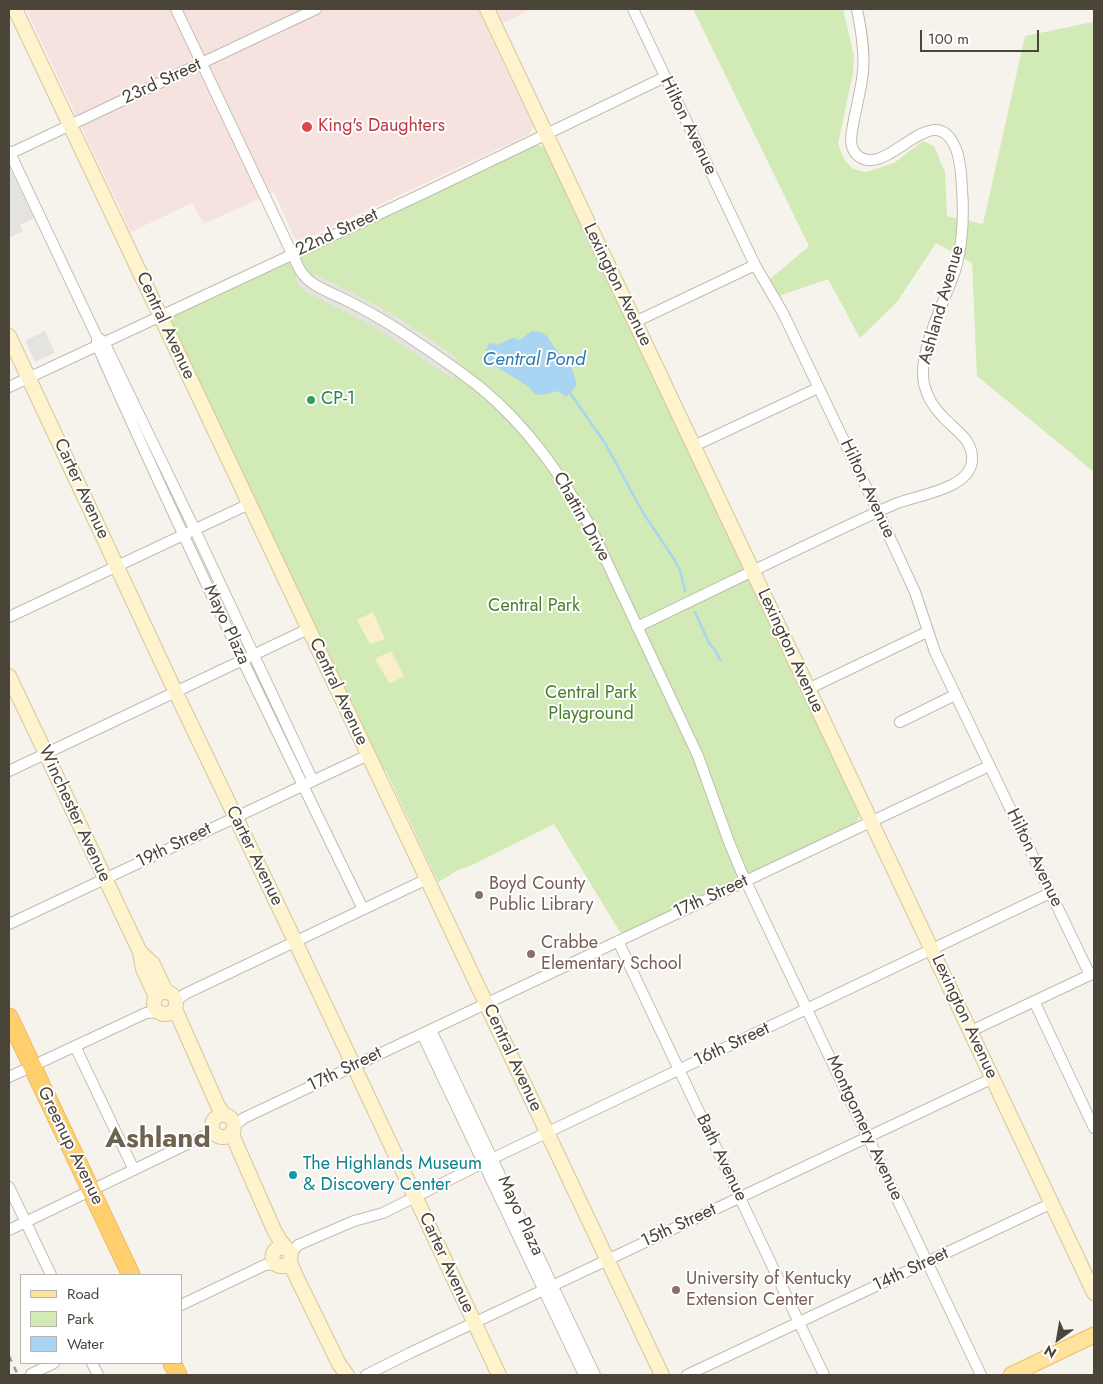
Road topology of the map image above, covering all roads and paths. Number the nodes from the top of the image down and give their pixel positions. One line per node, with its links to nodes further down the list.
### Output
1 (15, 9): 9 (street, Central Avenue)
2 (176, 9): 7 (street)
3 (316, 9): 7 (street, 23rd Street)
4 (487, 9): 10 (street, Lexington Avenue)
5 (633, 9): 8 (street, Hilton Avenue)
6 (857, 9): 23 (street, Ashland Avenue)
7 (202, 63): 9 (street, 23rd Street); 12 (street)
8 (665, 77): 10 (street, 22nd Street); 13 (street, Hilton Avenue)
9 (70, 125): 11 (street, 23rd Street); 14 (street, Central Avenue)
10 (545, 134): 12 (street, 22nd Street); 15 (street, Lexington Avenue)
11 (9, 153): 17 (street, Mayo Plaza)
12 (292, 254): 14 (street, 22nd Street); 29 (street, Chattin Drive)
13 (755, 264): 15 (street); 20 (street, Hilton Avenue)
14 (161, 316): 17 (street, 22nd Street); 22 (street, Central Avenue)
15 (635, 322): 21 (street, Lexington Avenue)
16 (9, 336): 18 (street, Carter Avenue)
17 (99, 341): 18 (street, 22nd Street); 24 (street, Mayo Plaza); 25 (street, Mayo Plaza)
18 (29, 378): 19 (street, 22nd Street); 26 (street, Carter Avenue)
19 (9, 387)
20 (818, 388): 21 (street); 23 (street, Hilton Avenue)
21 (694, 446): 27 (street, Lexington Avenue)
22 (249, 504): 24 (street); 30 (street, Central Avenue)
23 (878, 512): 27 (street, Ashland Avenue); 31 (street, Hilton Avenue)
24 (195, 530): 25 (street); 32 (street, Mayo Plaza)
25 (184, 535): 26 (street); 33 (street, Mayo Plaza)
26 (116, 566): 28 (street); 36 (street, Carter Avenue)
27 (753, 571): 29 (street, Ashland Avenue); 35 (street, Lexington Avenue)
28 (9, 617)
29 (637, 627): 49 (street, Chattin Drive)
30 (308, 629): 32 (street); 40 (street, Central Avenue)
31 (928, 632): 35 (street); 37 (street, Hilton Avenue)
32 (254, 655): 33 (street); 43 (street, Mayo Plaza)
33 (243, 660): 36 (street); 44 (street, Mayo Plaza)
34 (9, 676): 39 (street, Winchester Avenue)
35 (808, 689): 46 (street, Lexington Avenue)
36 (176, 693): 39 (street); 45 (street, Carter Avenue)
37 (955, 695): 38 (street); 41 (street, Hilton Avenue)
38 (900, 722)
39 (46, 754): 42 (street); 47 (street, Winchester Avenue)
40 (368, 755): 43 (street, 19th Street); 48 (street, Central Avenue)
41 (989, 766): 46 (street, 17th Street); 50 (street, Hilton Avenue)
42 (9, 771)
43 (313, 781): 44 (street, 19th Street)
44 (303, 785): 45 (street, 19th Street); 51 (street, Mayo Plaza)
45 (235, 817): 47 (street, 19th Street); 54 (street, Carter Avenue)
46 (870, 821): 49 (street, 17th Street); 55 (street, Lexington Avenue)
47 (104, 879): 52 (street, 19th Street); 58 (street, Winchester Avenue)
48 (427, 879): 51 (street); 59 (street, Central Avenue)
49 (746, 880): 53 (street, 17th Street); 60 (street, Montgomery Avenue)
50 (1050, 893): 55 (street, 16th Street); 56 (street, Hilton Avenue)
51 (363, 909): 54 (street)
52 (9, 924)
53 (618, 941): 59 (street, 17th Street); 67 (street, Bath Avenue)
54 (295, 942): 58 (street); 65 (street, Carter Avenue)
55 (932, 950): 60 (street, 16th Street); 62 (street, Lexington Avenue)
56 (1092, 974): 57 (street)
57 (1034, 1001): 62 (street); 71 (street)
58 (166, 1003): 64 (street); 70 (street, Winchester Avenue)
59 (486, 1004): 63 (street, 17th Street); 72 (street, Central Avenue)
60 (808, 1009): 67 (street, 16th Street); 73 (street, Montgomery Avenue)
61 (9, 1017): 66 (highway, Greenup Avenue)
62 (971, 1031): 69 (street, Lexington Avenue)
63 (426, 1032): 65 (street, 17th Street); 74 (street, Mayo Plaza); 75 (street, Mayo Plaza)
64 (75, 1046): 66 (street); 76 (street)
65 (354, 1066): 70 (street, 17th Street); 79 (street, Carter Avenue)
66 (32, 1067): 68 (street); 78 (highway, Greenup Avenue)
67 (679, 1070): 72 (street, 16th Street); 80 (street, Bath Avenue)
68 (9, 1077)
69 (993, 1078): 73 (street, 15th Street); 81 (street, Lexington Avenue)
70 (224, 1126): 76 (street, 17th Street); 84 (street, Winchester Avenue)
71 (1094, 1128)
72 (547, 1132): 74 (street, 16th Street); 85 (street, Central Avenue)
73 (868, 1138): 80 (street, 15th Street); 86 (street, Montgomery Avenue)
74 (493, 1158): 75 (street, 16th Street); 89 (street, Mayo Plaza)
75 (483, 1163): 79 (street, 16th Street); 90 (street, Mayo Plaza)
76 (134, 1170): 78 (street, 17th Street)
77 (9, 1187): 82 (street)
78 (91, 1190): 82 (street, 17th Street); 88 (highway, Greenup Avenue)
79 (415, 1197): 84 (street, 16th Street); 93 (street, Carter Avenue)
80 (740, 1198): 85 (street, 15th Street); 94 (street, Bath Avenue)
81 (1052, 1203): 86 (street, 14th Street); 91 (street, Lexington Avenue)
82 (25, 1222): 83 (street, 17th Street); 87 (street)
83 (9, 1230)
84 (279, 1258): 92 (street); 98 (street, Winchester Avenue); 100 (street, Winchester Avenue)
85 (608, 1260): 89 (street, 15th Street); 105 (street, Central Avenue)
86 (928, 1262): 94 (street, 14th Street); 108 (street, Montgomery Avenue)
87 (51, 1274)
88 (131, 1274)
89 (553, 1286): 90 (street, 15th Street); 104 (street, Mayo Plaza)
90 (543, 1290): 93 (street, 15th Street); 103 (street, Mayo Plaza)
91 (1094, 1293)
92 (182, 1305)
93 (474, 1322): 101 (street, 15th Street); 102 (street, Carter Avenue)
94 (799, 1322): 106 (street, 14th Street); 107 (street, Bath Avenue)
95 (1094, 1335): 109 (main road)
96 (52, 1364): 97 (street)
97 (31, 1374)
98 (333, 1375)
99 (340, 1375): 100 (street)
100 (348, 1375)
101 (366, 1375)
102 (499, 1375)
103 (584, 1375)
104 (595, 1375)
105 (662, 1375)
106 (687, 1375)
107 (824, 1375)
108 (981, 1375)
109 (1011, 1375)

